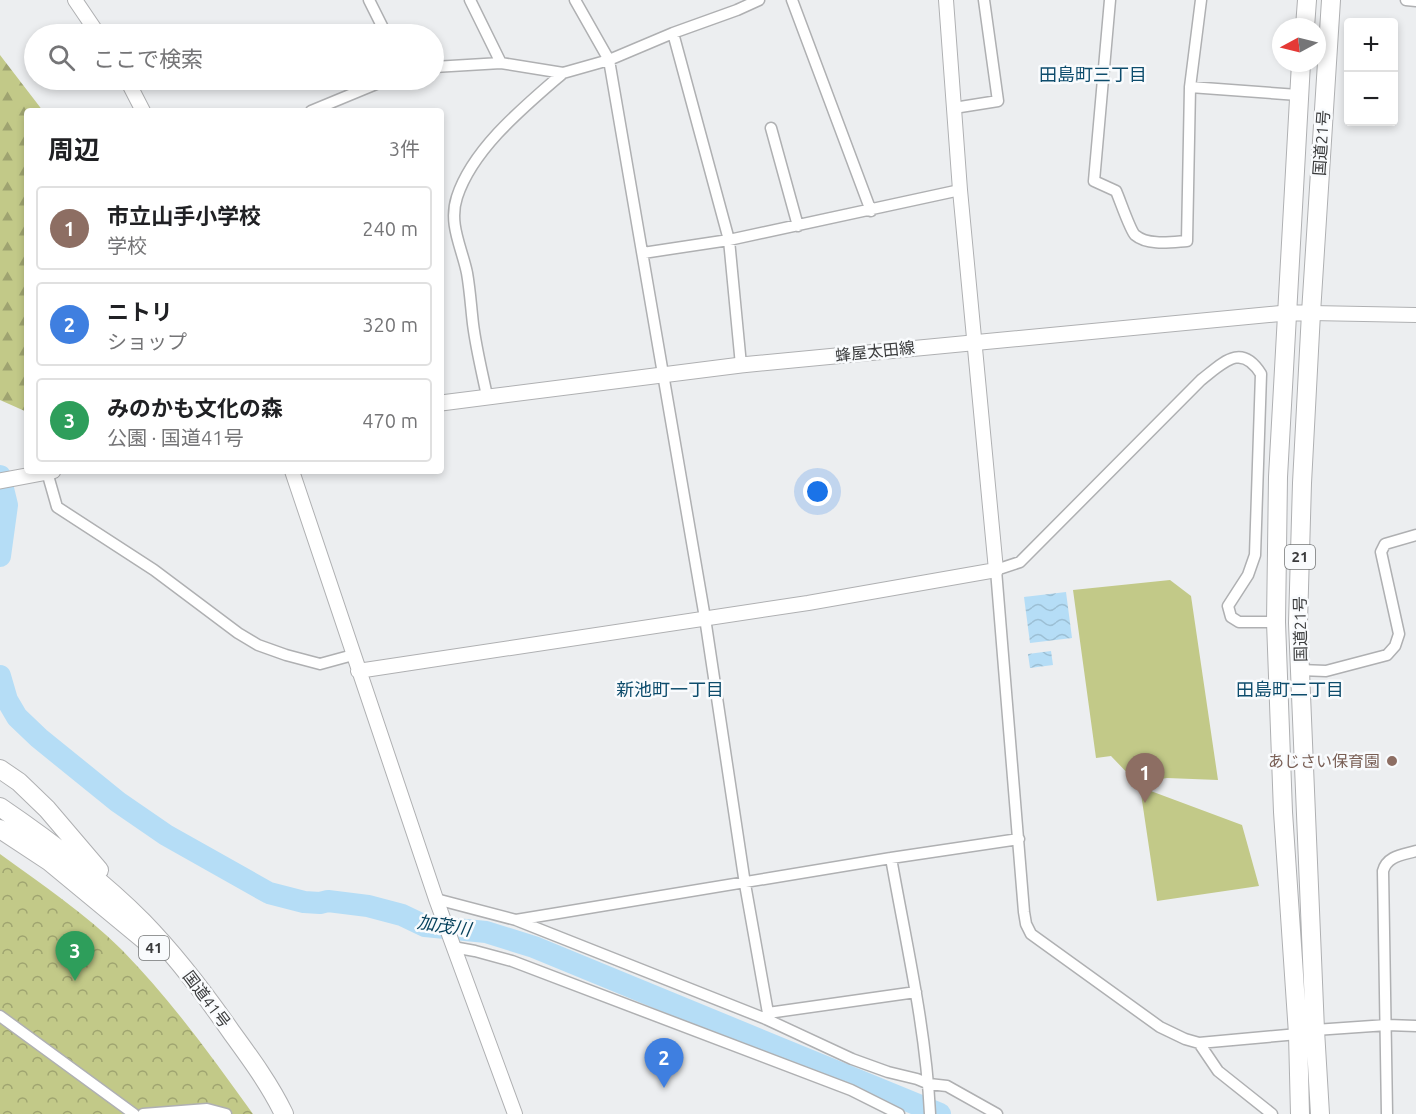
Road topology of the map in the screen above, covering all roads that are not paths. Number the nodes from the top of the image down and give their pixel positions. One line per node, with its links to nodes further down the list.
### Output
1 (75, 0): 16 (street)
2 (369, 0): 17 (street)
3 (470, 0): 20 (street)
4 (575, 0): 19 (street)
5 (759, 0): 18 (street)
6 (792, 0): 33 (street)
7 (946, 0): 30 (street)
8 (984, 0): 30 (street)
9 (1110, 0): 24 (street)
10 (1201, 0): 24 (street)
11 (1307, 0): 15 (highway)
12 (1331, 0): 38 (highway, 国道21号 / 21)
13 (1406, 0): 14 (street)
14 (1416, 1)
15 (1306, 18)
16 (91, 24)
17 (381, 24)
18 (673, 33): 19 (street); 35 (street)
19 (609, 60): 23 (street); 36 (street)
20 (501, 63): 21 (street); 23 (street)
21 (444, 66)
22 (1300, 72): 27 (highway, 国道21号 / 21)
23 (563, 73): 43 (street)
24 (1190, 87): 27 (street)
25 (132, 90): 28 (street)
26 (362, 90): 29 (street)
27 (1298, 95): 37 (highway, 国道21号 / 21)
28 (141, 108)
29 (318, 108)
30 (954, 108): 32 (street)
31 (771, 128): 34 (street)
32 (960, 190): 33 (street); 40 (street)
33 (871, 211): 34 (street)
34 (798, 226): 35 (street)
35 (729, 240): 36 (street); 41 (street)
36 (643, 253): 42 (street)
37 (1286, 313): 38 (main road, 蜂屋太田線); 40 (main road, 蜂屋太田線); 52 (highway, 国道21号 / 21)
38 (1311, 313): 39 (street); 54 (highway, 国道21号 / 21)
39 (1416, 315)
40 (974, 341): 41 (main road, 蜂屋太田線); 50 (street)
41 (741, 364): 42 (main road, 蜂屋太田線)
42 (663, 374): 43 (main road, 蜂屋太田線); 51 (street)
43 (487, 396): 44 (main road, 蜂屋太田線)
44 (444, 403)
45 (39, 474): 48 (main road)
46 (50, 474): 53 (street)
47 (293, 474): 53 (street)
48 (0, 482)
49 (1416, 535): 54 (street)
50 (996, 570): 51 (street); 52 (street); 60 (street)
51 (705, 618): 55 (street); 63 (street)
52 (1276, 622): 74 (highway, 国道21号 / 21)
53 (353, 655): 55 (street)
54 (1300, 670): 74 (highway, 国道21号 / 21)
55 (358, 671): 64 (street)
56 (0, 769): 66 (highway, 41)
57 (0, 807): 66 (highway, 国道41号 / 41)
58 (0, 816): 68 (highway, 国道41号 / 41)
59 (0, 829): 68 (highway, 41)
60 (1019, 839): 62 (street); 75 (street)
61 (1416, 851): 72 (street)
62 (891, 858): 63 (street); 69 (street)
63 (745, 884): 65 (street); 71 (street)
64 (436, 899): 65 (street); 67 (street)
65 (516, 920): 71 (street)
66 (141, 921): 81 (highway, 国道41号 / 41)
67 (453, 947): 82 (street); 83 (street)
68 (156, 950): 80 (highway, 国道41号 / 41)
69 (916, 992): 71 (street); 76 (street)
70 (0, 1016): 77 (street)
71 (767, 1016): 76 (street)
72 (1387, 1025): 73 (street); 74 (street); 89 (street)
73 (1416, 1026)
74 (1307, 1032): 75 (street); 87 (highway, 国道21号 / 21); 88 (highway, 国道21号 / 21)
75 (1199, 1043): 86 (street)
76 (929, 1084): 84 (street); 85 (street)
77 (134, 1114)
78 (143, 1114): 79 (street)
79 (226, 1114)
80 (273, 1114)
81 (284, 1114)
82 (515, 1114)
83 (899, 1114)
84 (930, 1114)
85 (997, 1114)
86 (1272, 1114)
87 (1300, 1114)
88 (1320, 1114)
89 (1387, 1114)

